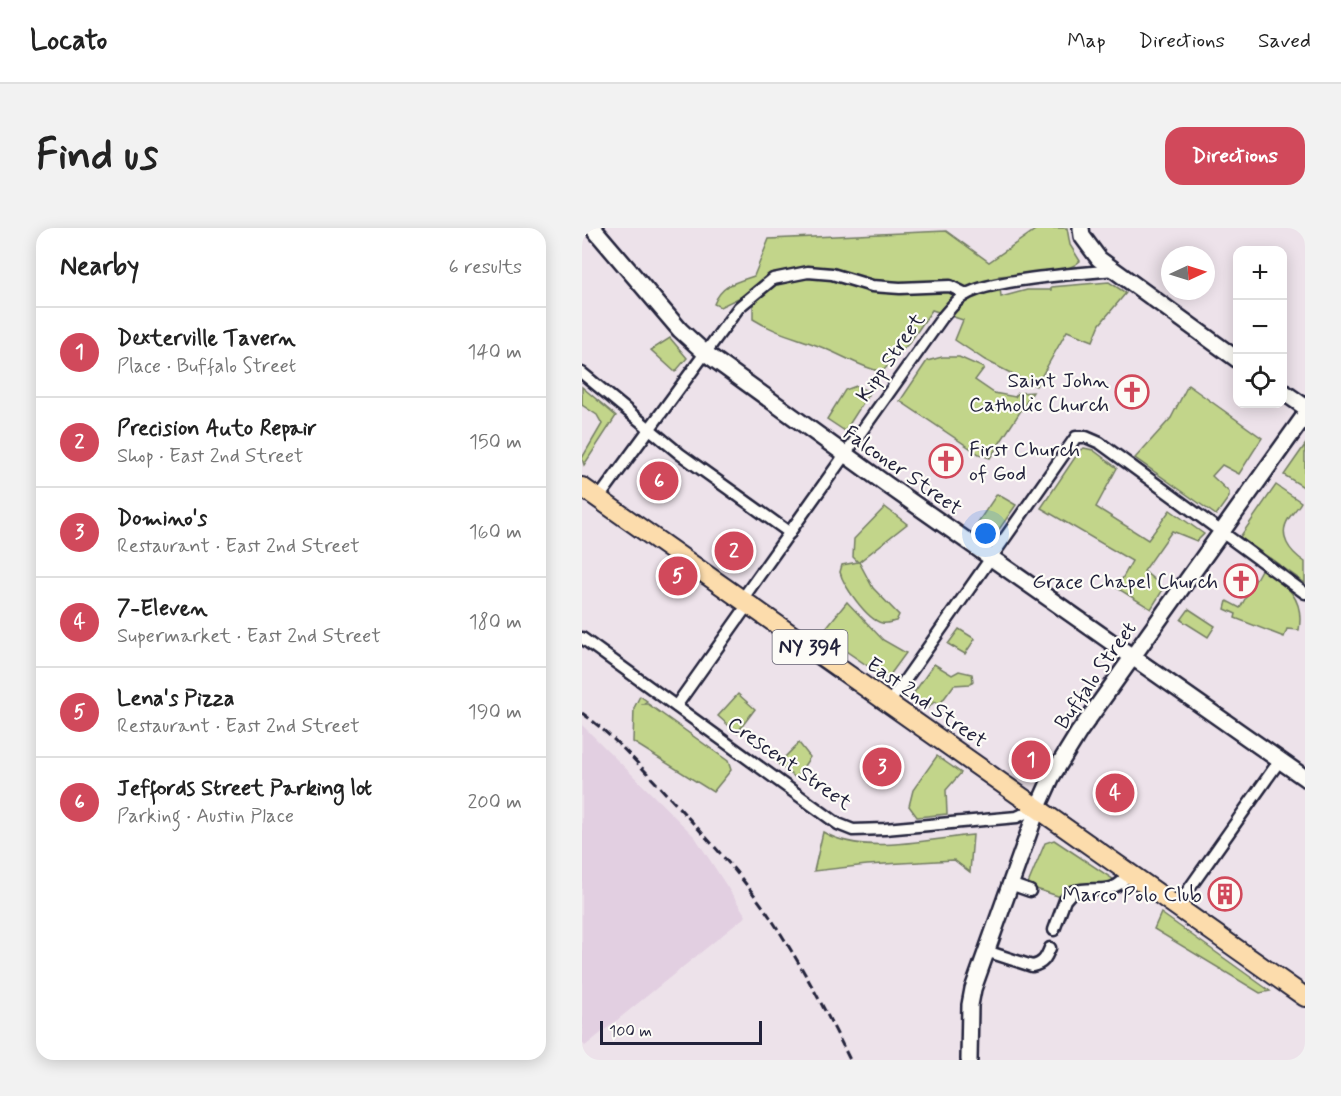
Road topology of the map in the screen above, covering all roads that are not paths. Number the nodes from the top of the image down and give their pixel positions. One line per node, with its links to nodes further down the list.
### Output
1 (593, 228): 5 (street, Falconer Street)
2 (1080, 228): 3 (street)
3 (1113, 270): 4 (street, Kipp Street); 6 (street)
4 (966, 294): 5 (street); 12 (street, Kipp Street)
5 (704, 352): 11 (street); 12 (street, Falconer Street)
6 (1233, 356)
7 (582, 373): 11 (street)
8 (1287, 394): 9 (street)
9 (1305, 407)
10 (1305, 415): 16 (street, Buffalo Street)
11 (650, 430): 14 (street); 15 (street)
12 (844, 454): 15 (street, Kipp Street); 17 (street, Falconer Street)
13 (582, 487): 14 (main road, East 2nd Street / NY 394)
14 (598, 499): 19 (main road, East 2nd Street / NY 394)
15 (790, 533): 19 (street, Kipp Street)
16 (1222, 533): 17 (street); 18 (street); 21 (street, Buffalo Street)
17 (992, 559): 21 (street, Falconer Street); 22 (street)
18 (1305, 593)
19 (746, 600): 22 (main road, East 2nd Street / NY 394); 23 (street, Kipp Street)
20 (582, 638): 23 (street, Crescent Street)
21 (1132, 657): 24 (street, Falconer Street); 26 (street, Buffalo Street)
22 (889, 703): 26 (main road, East 2nd Street / NY 394)
23 (676, 706): 26 (street, Crescent Street)
24 (1280, 760): 25 (street, Falconer Street); 30 (street)
25 (1305, 778)
26 (1038, 807): 27 (main road, East 2nd Street / NY 394); 28 (street, Buffalo Street)
27 (1130, 872): 30 (main road, East 2nd Street / NY 394); 31 (street)
28 (1010, 884): 29 (street); 33 (street, Buffalo Street)
29 (1030, 891)
30 (1177, 906): 34 (main road, East 2nd Street / NY 394)
31 (1054, 930)
32 (1050, 948): 33 (street)
33 (986, 951): 35 (street, Buffalo Street)
34 (1303, 992)
35 (969, 1060)

